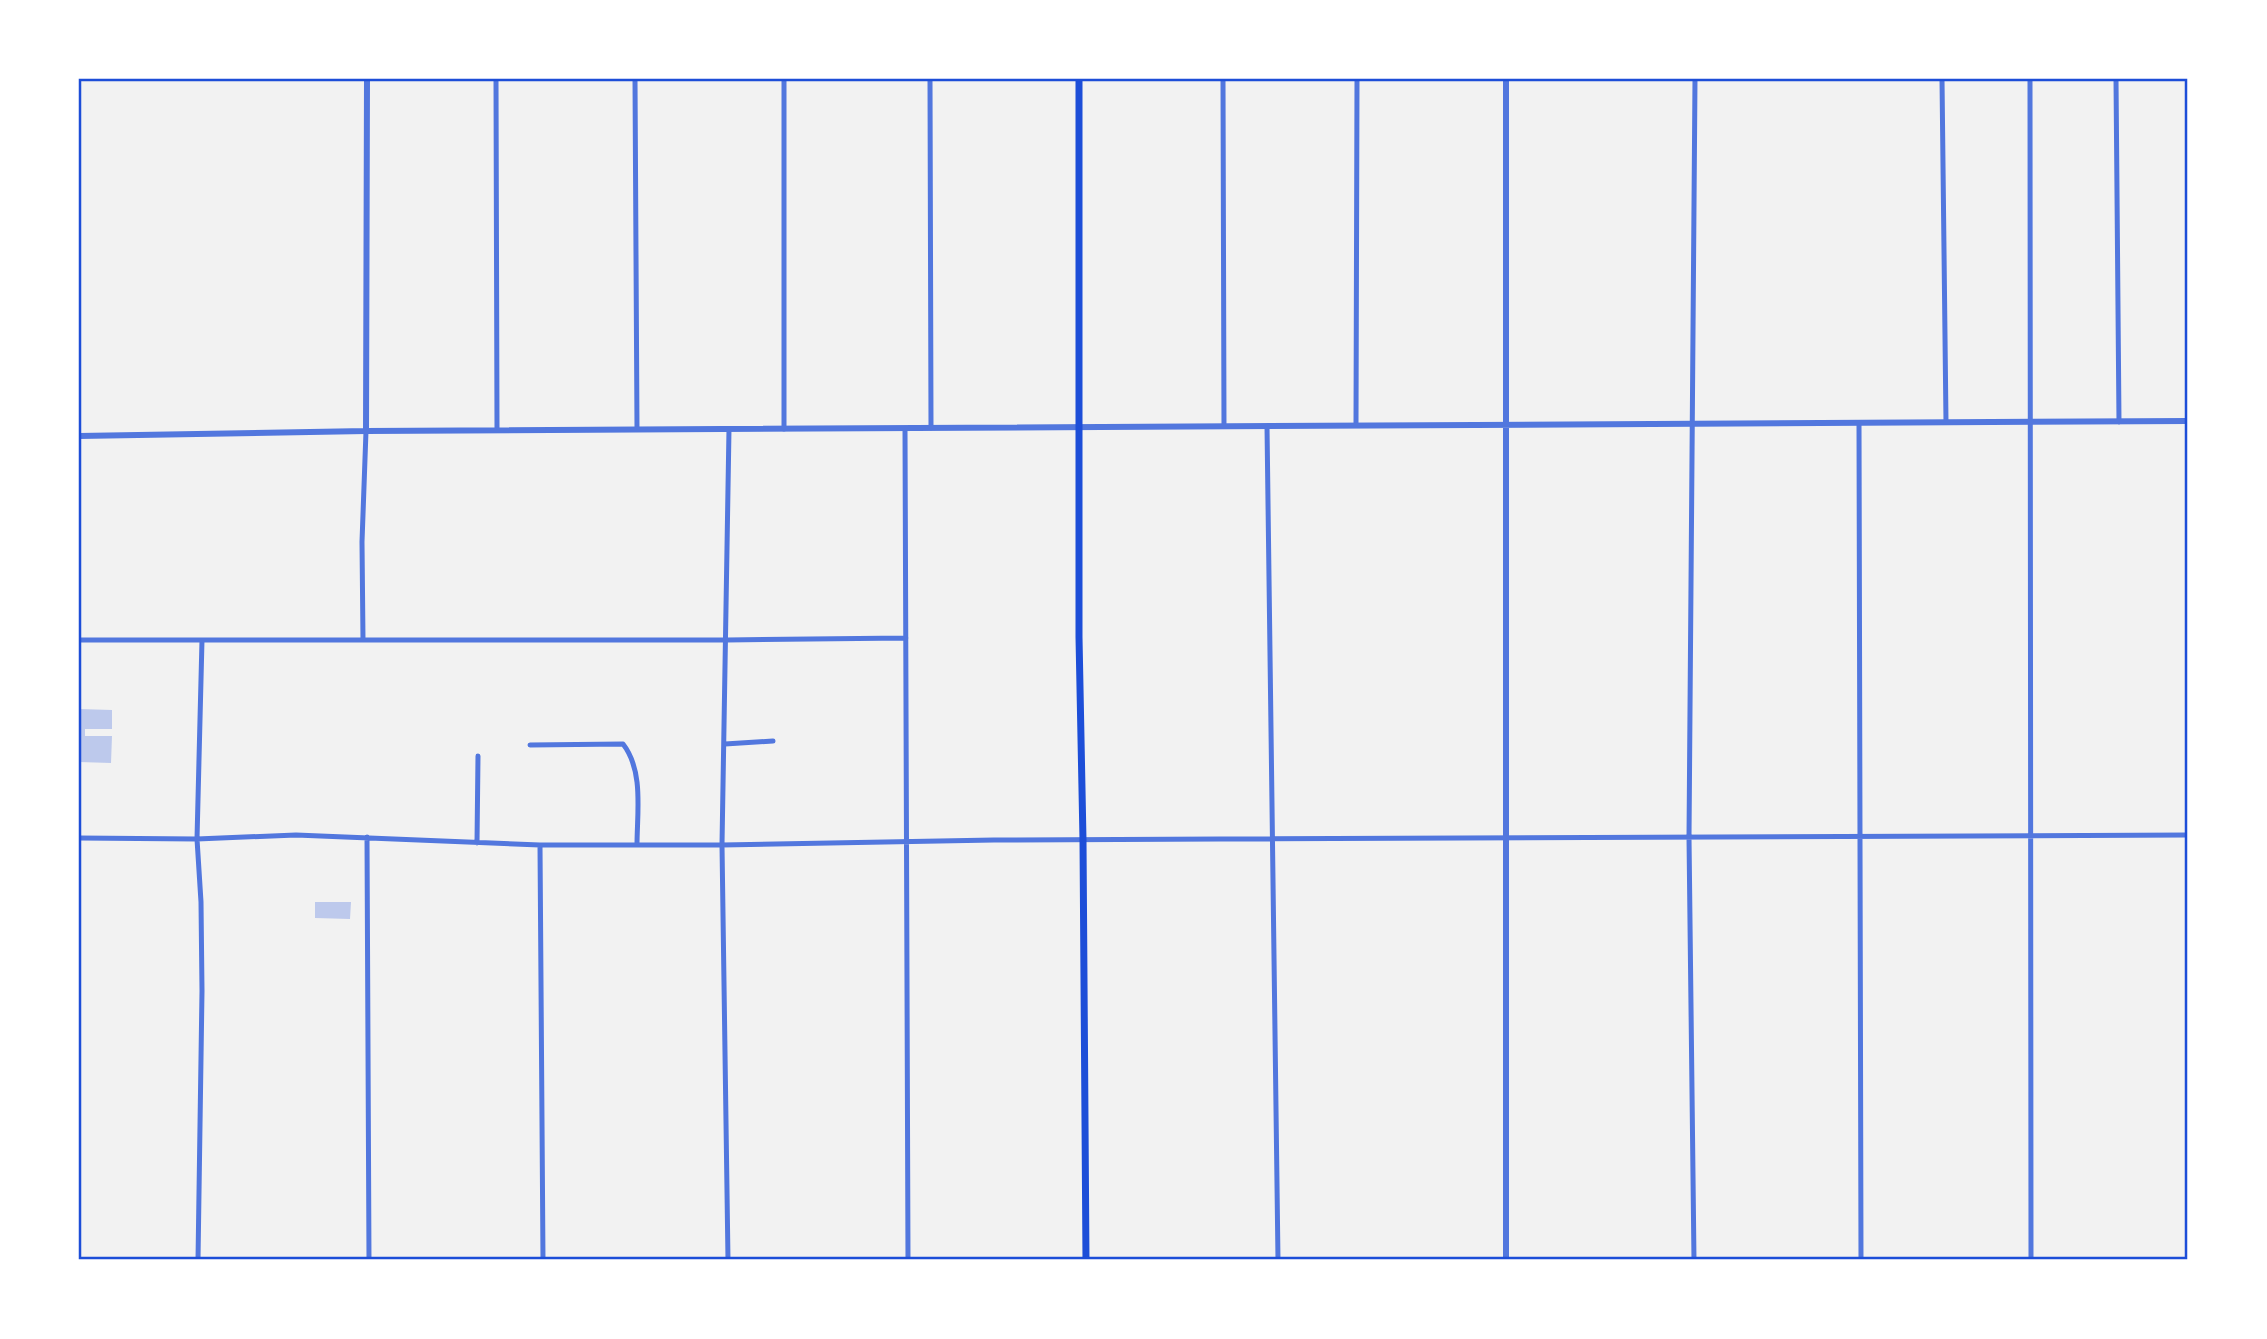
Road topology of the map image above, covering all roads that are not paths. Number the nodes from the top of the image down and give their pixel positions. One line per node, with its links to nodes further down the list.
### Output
1 (367, 79): 30 (street)
2 (496, 79): 31 (street)
3 (635, 79): 26 (street)
4 (784, 79): 28 (street)
5 (930, 79): 25 (street)
6 (1079, 79): 24 (main road)
7 (1223, 79): 22 (street)
8 (1357, 79): 20 (street)
9 (1506, 79): 21 (street)
10 (1695, 79): 18 (street)
11 (1942, 79): 16 (street)
12 (2031, 79): 14 (street)
13 (2116, 79): 17 (street)
14 (2031, 421): 16 (street); 17 (street); 46 (street)
15 (2188, 421): 17 (street)
16 (1946, 422): 19 (street)
17 (2119, 422)
18 (1691, 423): 19 (street); 21 (street); 45 (street)
19 (1859, 423): 43 (street)
20 (1356, 425): 21 (street); 23 (street)
21 (1508, 425): 48 (street)
22 (1223, 426): 23 (street); 24 (street)
23 (1266, 426): 50 (street)
24 (1079, 427): 25 (street); 51 (main road)
25 (931, 428): 29 (street)
26 (637, 429): 27 (street); 31 (street)
27 (729, 429): 28 (street); 37 (street)
28 (784, 429): 29 (street)
29 (905, 429): 33 (street)
30 (366, 430): 31 (street); 32 (street); 36 (street)
31 (498, 430)
32 (79, 436)
33 (906, 638): 37 (street); 52 (street)
34 (79, 640): 35 (street)
35 (202, 640): 36 (street); 49 (street)
36 (363, 640): 37 (street)
37 (727, 640): 39 (street)
38 (773, 741): 39 (street)
39 (725, 744): 56 (street)
40 (530, 745): 55 (street)
41 (478, 756): 53 (street)
42 (2188, 835): 46 (street)
43 (1860, 836): 45 (street); 46 (street); 66 (street)
44 (367, 837): 49 (street); 53 (street); 58 (street)
45 (1689, 837): 48 (street); 65 (street)
46 (2031, 837): 67 (street)
47 (79, 838): 49 (street)
48 (1506, 838): 50 (street); 64 (street)
49 (197, 839): 57 (street)
50 (1273, 839): 51 (street); 63 (street)
51 (1083, 840): 52 (street); 62 (main road)
52 (907, 842): 56 (street); 61 (street)
53 (477, 843): 54 (street)
54 (540, 845): 55 (street); 59 (street)
55 (637, 845): 56 (street)
56 (722, 845): 60 (street)
57 (198, 1260)
58 (369, 1260)
59 (543, 1260)
60 (727, 1260)
61 (908, 1260)
62 (1086, 1260)
63 (1278, 1260)
64 (1506, 1260)
65 (1694, 1260)
66 (1861, 1260)
67 (2031, 1260)

